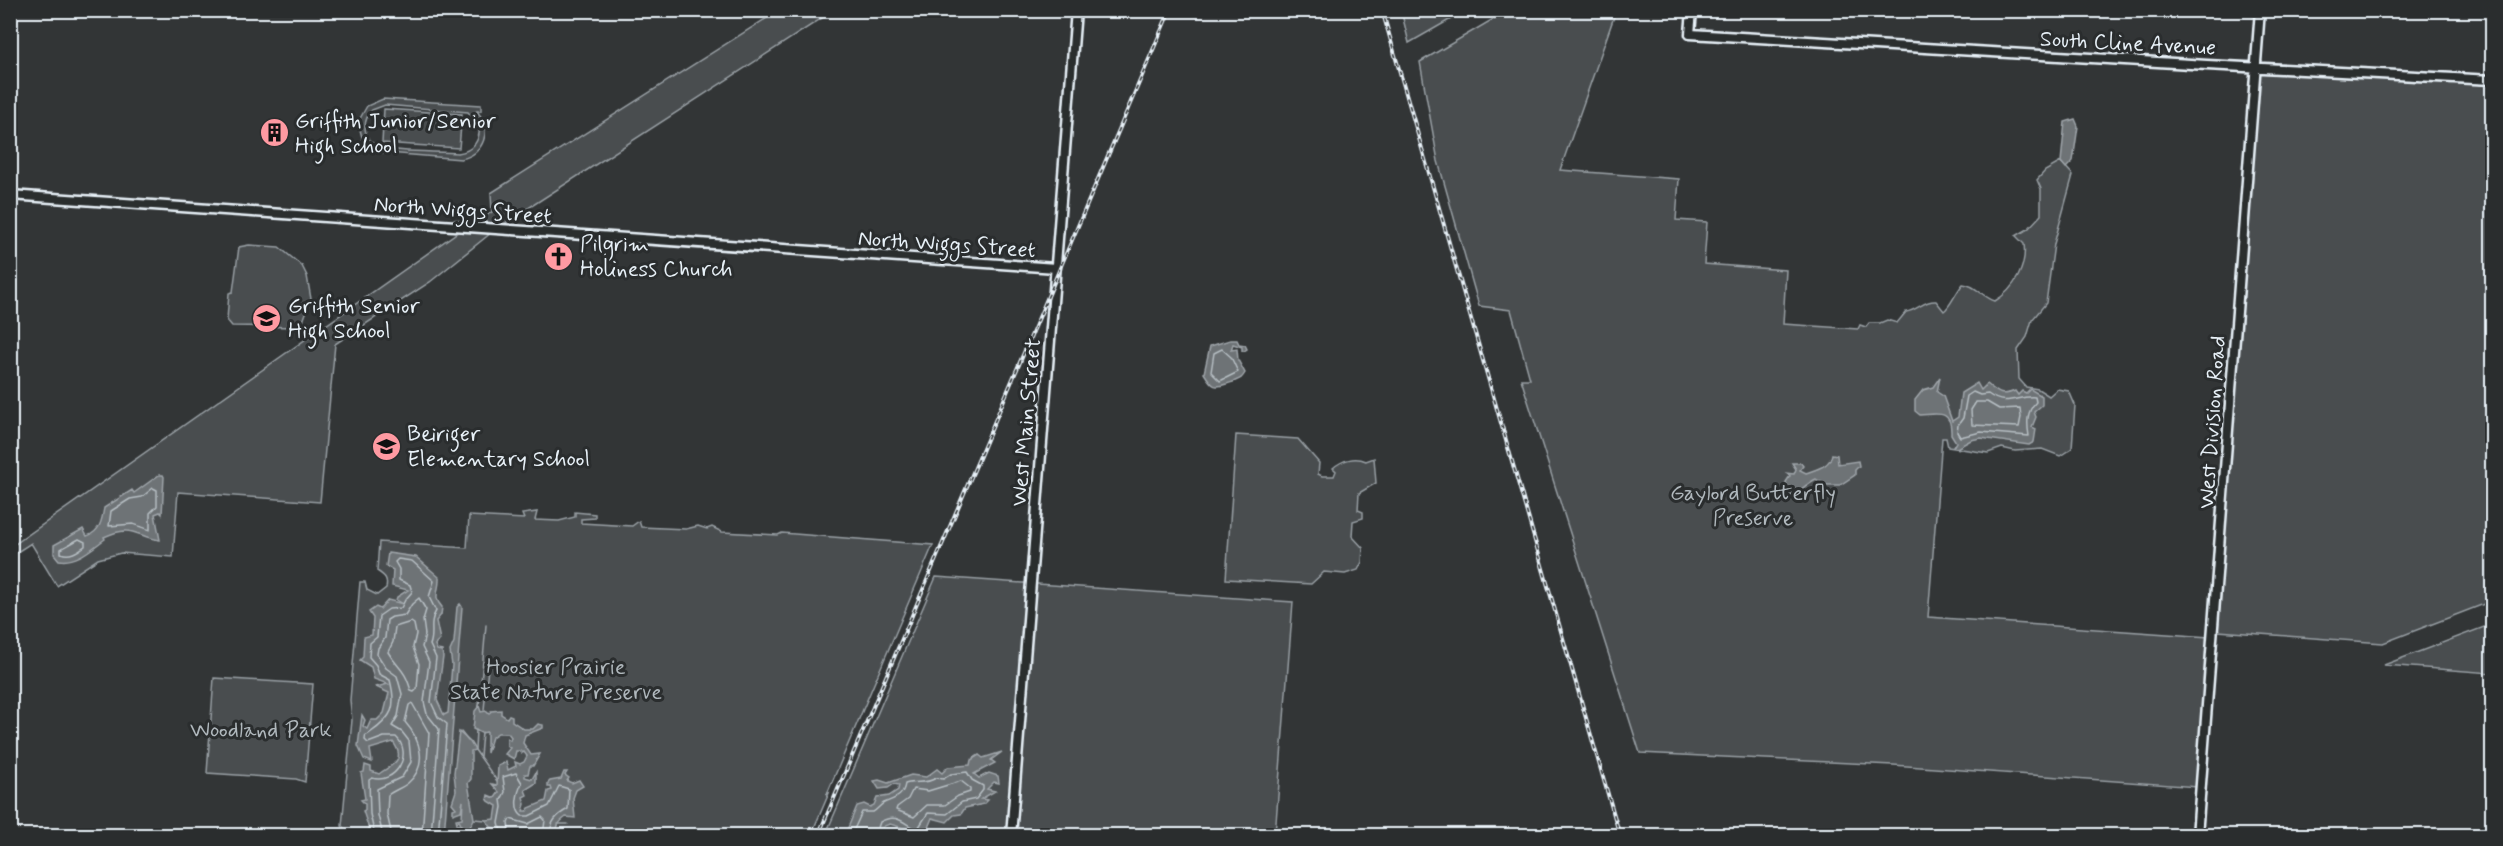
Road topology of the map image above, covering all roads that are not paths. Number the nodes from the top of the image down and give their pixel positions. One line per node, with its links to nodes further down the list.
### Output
1 (1076, 10): 7 (street, West Main Street)
2 (1692, 10): 4 (street, South Cline Avenue)
3 (2260, 10): 4 (street, West Division Road)
4 (2256, 68): 5 (street, South Cline Avenue); 9 (street, West Division Road)
5 (2493, 80)
6 (10, 195): 7 (street, North Wiggs Street)
7 (1056, 268): 8 (street, West Main Street)
8 (1011, 836)
9 (2197, 836)

